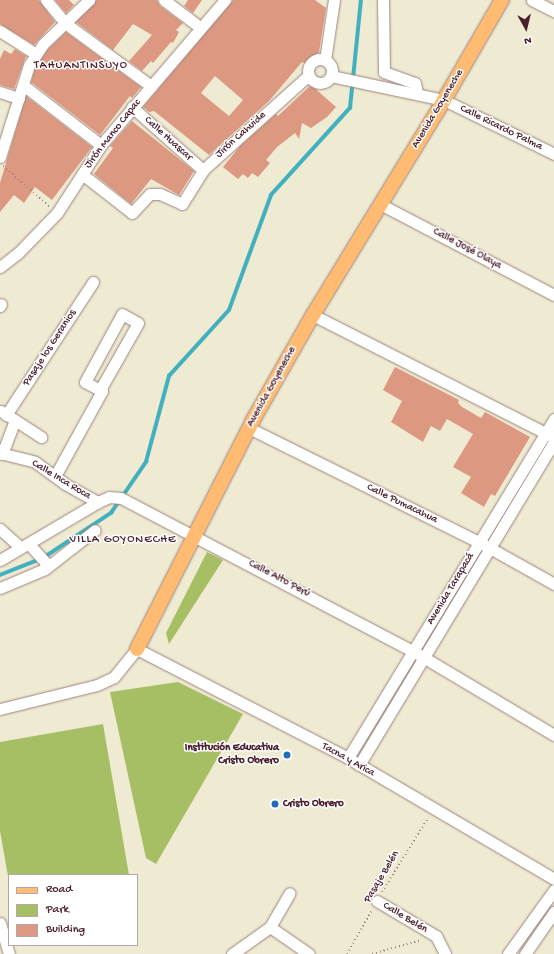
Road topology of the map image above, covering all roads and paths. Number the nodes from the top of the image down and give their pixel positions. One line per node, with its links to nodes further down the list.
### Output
1 (46, 0): 10 (street)
2 (89, 0): 10 (street)
3 (164, 0): 11 (street)
4 (225, 0): 11 (street, Jirón Manco Capac)
5 (334, 0): 14 (street)
6 (384, 0): 20 (street)
7 (502, 0): 22 (main road, Avenida Goyeneche)
8 (532, 0): 9 (street)
9 (554, 11)
10 (65, 23): 13 (street); 18 (street)
11 (201, 28): 18 (street, Jirón Manco Capac)
12 (0, 31): 13 (street)
13 (36, 54): 17 (street)
14 (325, 60): 15 (street); 16 (street)
15 (309, 75): 16 (street); 28 (street, Jirón Cahuide)
16 (331, 76): 20 (street, Calle Ricardo Palma)
17 (23, 85): 21 (street); 24 (street)
18 (151, 86): 23 (street, Jirón Manco Capac)
19 (0, 92): 21 (street)
20 (417, 93): 22 (street, Calle Ricardo Palma)
21 (19, 98): 26 (street)
22 (444, 100): 25 (street, Calle Ricardo Palma); 30 (main road, Avenida Goyeneche)
23 (132, 107): 24 (street, Jirón Manco Capac); 28 (street, Calle Huascar)
24 (101, 145): 29 (street, Jirón Manco Capac)
25 (554, 154)
26 (0, 157)
27 (0, 163): 31 (path)
28 (203, 170): 29 (street, Jirón Cahuide)
29 (82, 174): 31 (street, Jirón Manco Capac)
30 (380, 204): 34 (street, Calle José Olaya); 35 (main road, Avenida Goyeneche)
31 (57, 213): 32 (street, Jirón Manco Capac)
32 (0, 267)
33 (93, 282): 37 (street, Pasaje los Geranios)
34 (554, 295)
35 (313, 315): 39 (main road, Avenida Goyeneche); 40 (street)
36 (100, 390): 36 (street); 44 (street)
37 (7, 415): 41 (street); 43 (street, Pasaje los Geranios)
38 (554, 419): 40 (street, Avenida Tarapacá)
39 (249, 428): 48 (main road, Avenida Goyeneche); 49 (street, Calle Pumacahua)
40 (550, 436): 49 (street, Avenida Tarapacá)
41 (41, 437)
42 (554, 442): 51 (street, Avenida Tarapacá)
43 (1, 453): 44 (street, Calle Inca Roca)
44 (55, 476): 45 (street, Calle Inca Roca)
45 (98, 502): 48 (street, Calle Alto Perú); 50 (street, Calle Alto Perú)
46 (0, 529): 50 (street)
47 (95, 530): 53 (street)
48 (196, 534): 56 (main road, Avenida Goyeneche); 57 (street, Calle Alto Perú)
49 (479, 542): 51 (street, Calle Pumacahua); 57 (street, Avenida Tarapacá)
50 (25, 546): 52 (street, Calle Alto Perú); 53 (street)
51 (490, 550): 54 (street, Calle Pumacahua); 58 (street, Avenida Tarapacá)
52 (0, 560)
53 (46, 566): 55 (street)
54 (554, 584)
55 (0, 588)
56 (137, 649): 59 (street, Avenida Goyeneche); 61 (street, Tacna y Arica)
57 (413, 651): 58 (street, Calle Alto Perú); 61 (street, Avenida Tarapacá)
58 (424, 658): 60 (street, Calle Alto Perú); 62 (street, Avenida Tarapacá)
59 (0, 710)
60 (554, 735)
61 (348, 758): 62 (street, Tacna y Arica)
62 (359, 765): 63 (street, Tacna y Arica)
63 (433, 810): 64 (street, Tacna y Arica); 67 (path, Pasaje Belén)
64 (554, 880)
65 (554, 890): 78 (street)
66 (290, 893): 70 (street)
67 (377, 901): 71 (street, Calle Belén); 75 (path, Pasaje Belén)
68 (554, 912): 79 (street)
69 (0, 923): 72 (street)
70 (270, 927): 73 (street); 74 (street)
71 (436, 936): 76 (path); 77 (street, Calle Belén)
72 (9, 954)
73 (232, 954)
74 (308, 954)
75 (347, 954)
76 (372, 954)
77 (445, 954)
78 (508, 954)
79 (525, 954)

